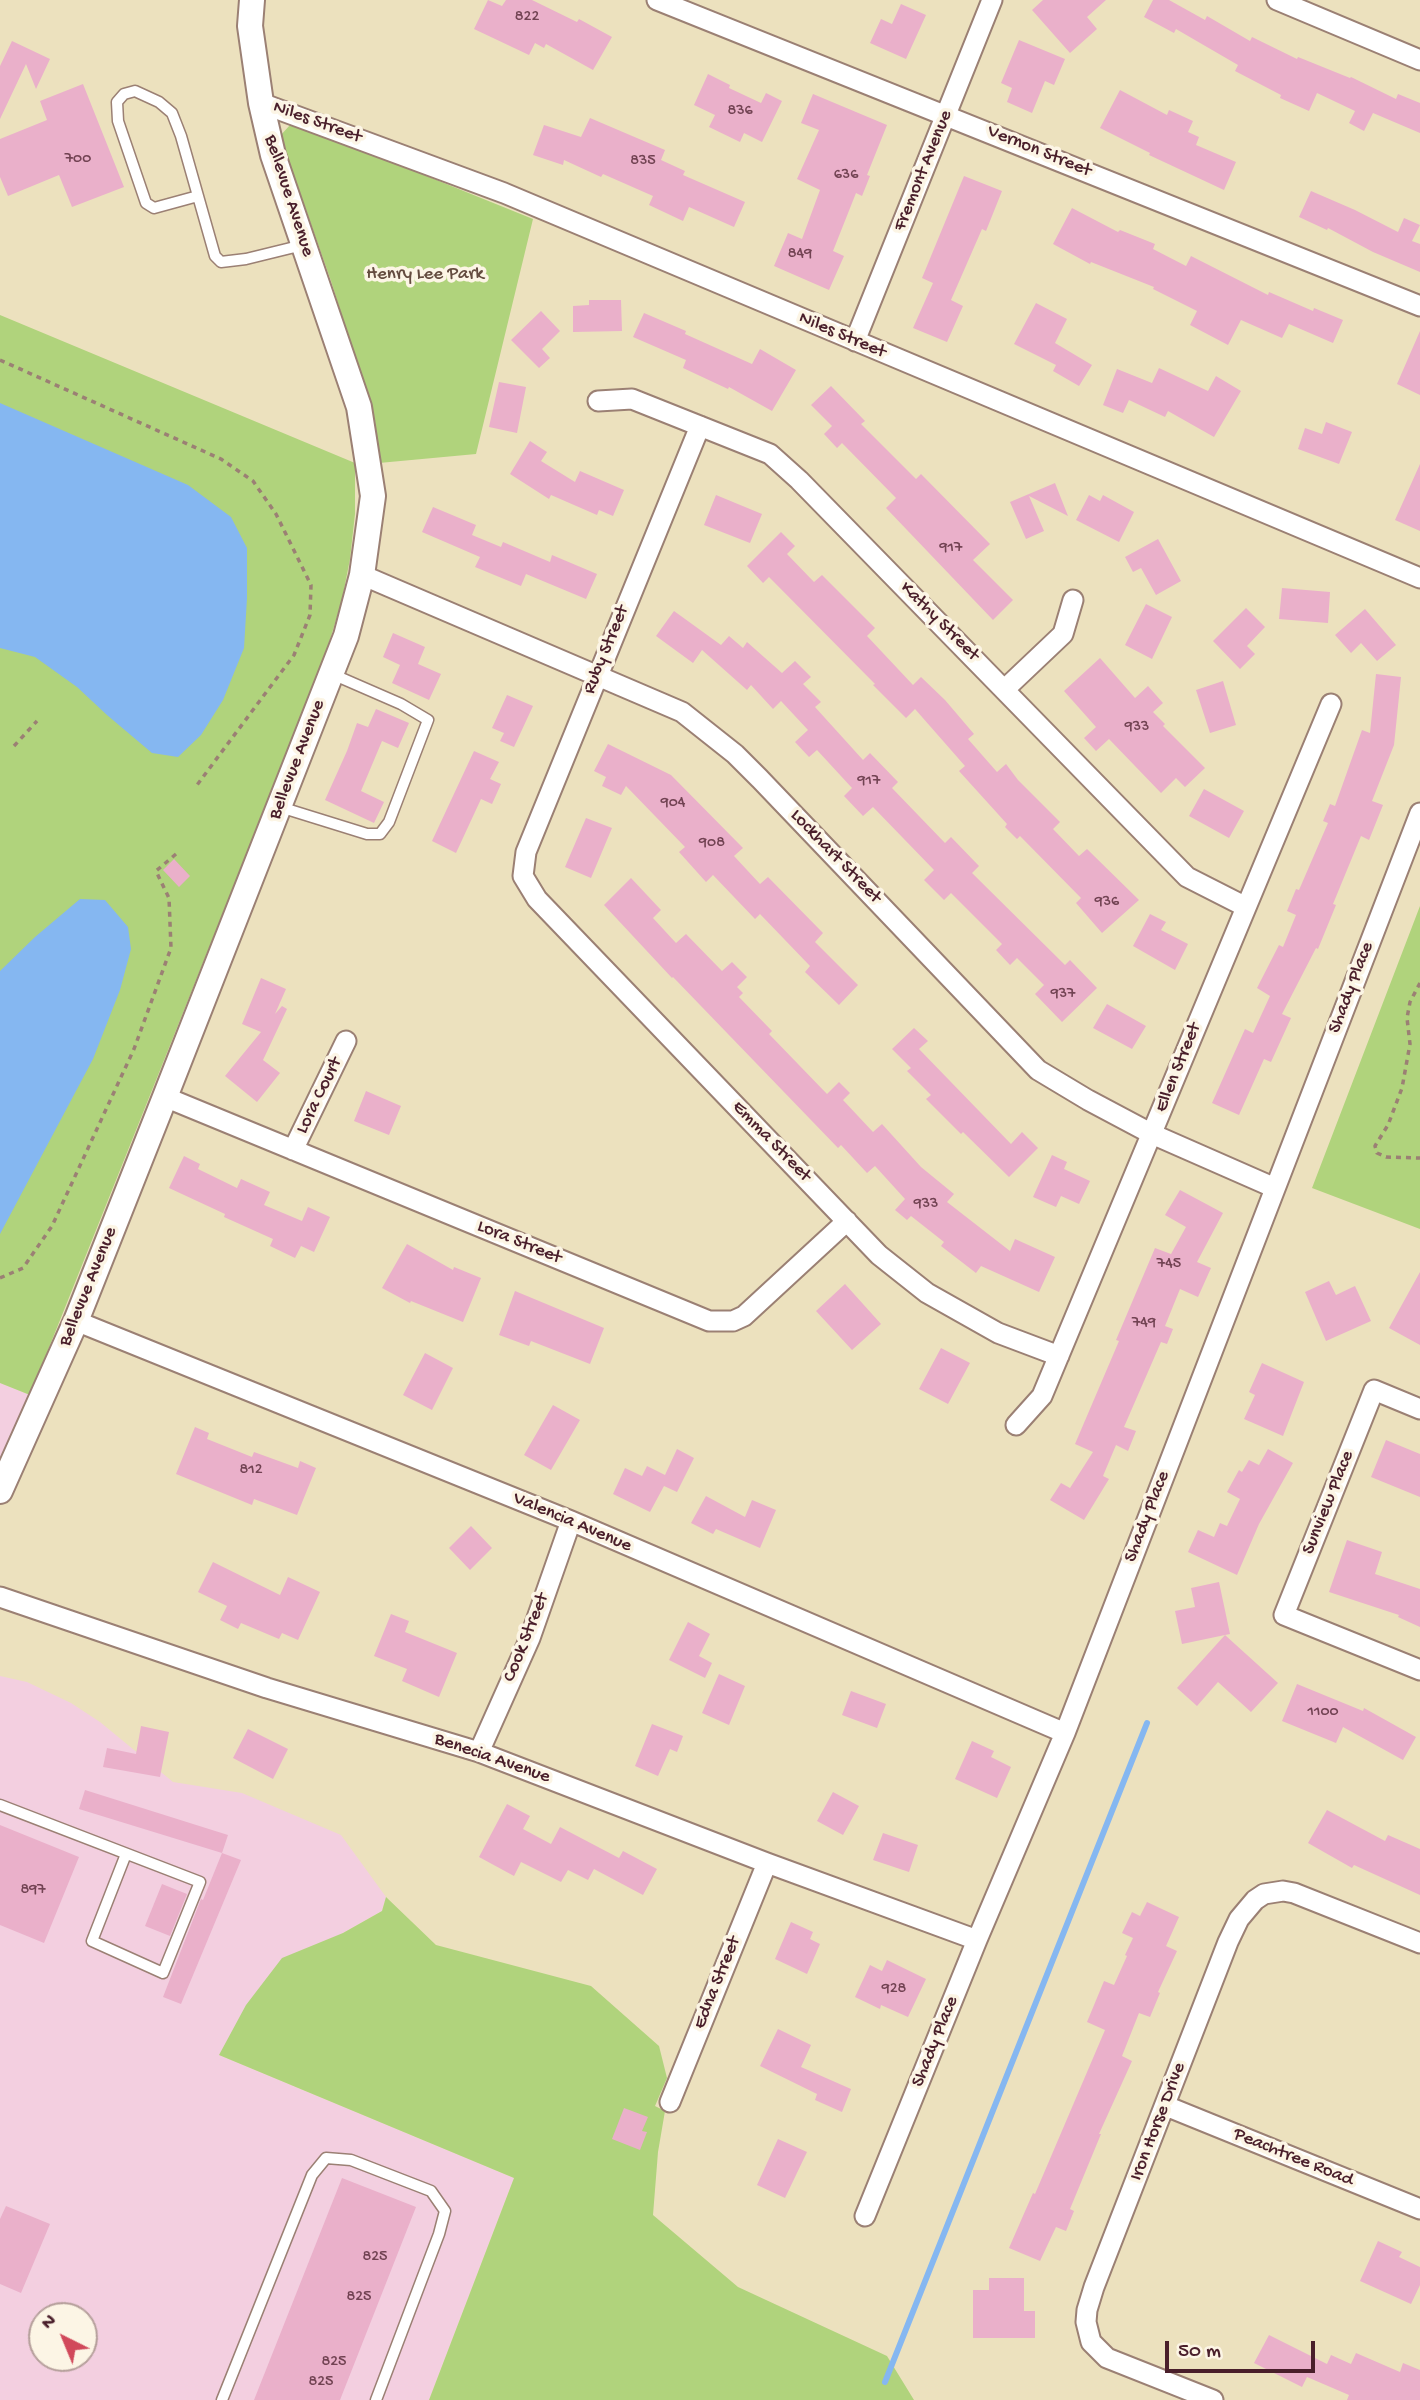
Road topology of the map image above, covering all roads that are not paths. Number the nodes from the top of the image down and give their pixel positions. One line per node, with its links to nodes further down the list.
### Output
1 (252, 0): 6 (street, Bellevue Avenue)
2 (657, 0): 7 (street, Vernon Street)
3 (992, 0): 7 (street, Fremont Avenue)
4 (1278, 0): 5 (street)
5 (1420, 60)
6 (261, 103): 9 (street, Bellevue Avenue); 11 (street, Niles Street)
7 (946, 115): 10 (street, Vernon Street); 11 (street, Fremont Avenue)
8 (198, 196): 8 (lane); 9 (lane)
9 (304, 245): 14 (street, Bellevue Avenue)
10 (1420, 306)
11 (855, 341): 15 (street, Niles Street)
12 (598, 401): 13 (street, Kathy Street)
13 (700, 426): 18 (street, Ruby Street); 19 (street, Kathy Street)
14 (362, 575): 17 (street, Bellevue Avenue); 18 (street, Lockhart Street)
15 (1420, 578)
16 (1073, 600): 19 (street)
17 (331, 674): 21 (street, Bellevue Avenue); 21 (lane)
18 (596, 676): 23 (street, Ruby Street); 27 (street, Lockhart Street)
19 (1005, 689): 24 (street, Kathy Street)
20 (1331, 704): 24 (street, Ellen Street)
21 (279, 807): 26 (street, Bellevue Avenue)
22 (1420, 813): 29 (street, Shady Place)
23 (523, 876): 30 (street, Emma Street)
24 (1246, 907): 27 (street, Ellen Street)
25 (346, 1041): 28 (street, Lora Court)
26 (165, 1097): 28 (street, Lora Street); 31 (street, Bellevue Avenue)
27 (1152, 1134): 29 (street, Lockhart Street); 32 (street, Ellen Street)
28 (293, 1150): 30 (street, Lora Street)
29 (1275, 1188): 39 (street, Shady Place)
30 (847, 1221): 32 (street, Emma Street)
31 (76, 1321): 35 (street, Bellevue Avenue); 36 (street, Valencia Avenue)
32 (1059, 1356): 34 (street, Ellen Street)
33 (1420, 1409): 38 (street, Sunview Place)
34 (1016, 1425)
35 (0, 1491)
36 (571, 1521): 39 (street, Valencia Avenue); 40 (street, Cook Street)
37 (0, 1597): 40 (street, Benecia Avenue)
38 (1420, 1670)
39 (1065, 1733): 44 (street, Shady Place)
40 (480, 1752): 43 (street, Benecia Avenue)
41 (0, 1805): 42 (lane)
42 (126, 1854): 42 (lane)
43 (767, 1863): 44 (street, Benecia Avenue); 46 (street, Edna Street)
44 (977, 1940): 49 (street, Shady Place)
45 (1420, 1943): 47 (street, Iron Horse Drive)
46 (670, 2102)
47 (1166, 2106): 48 (street, Peachtree Road); 52 (street, Iron Horse Drive)
48 (1420, 2209)
49 (865, 2216)
50 (222, 2400): 51 (lane)
51 (376, 2400)
52 (1213, 2400)

